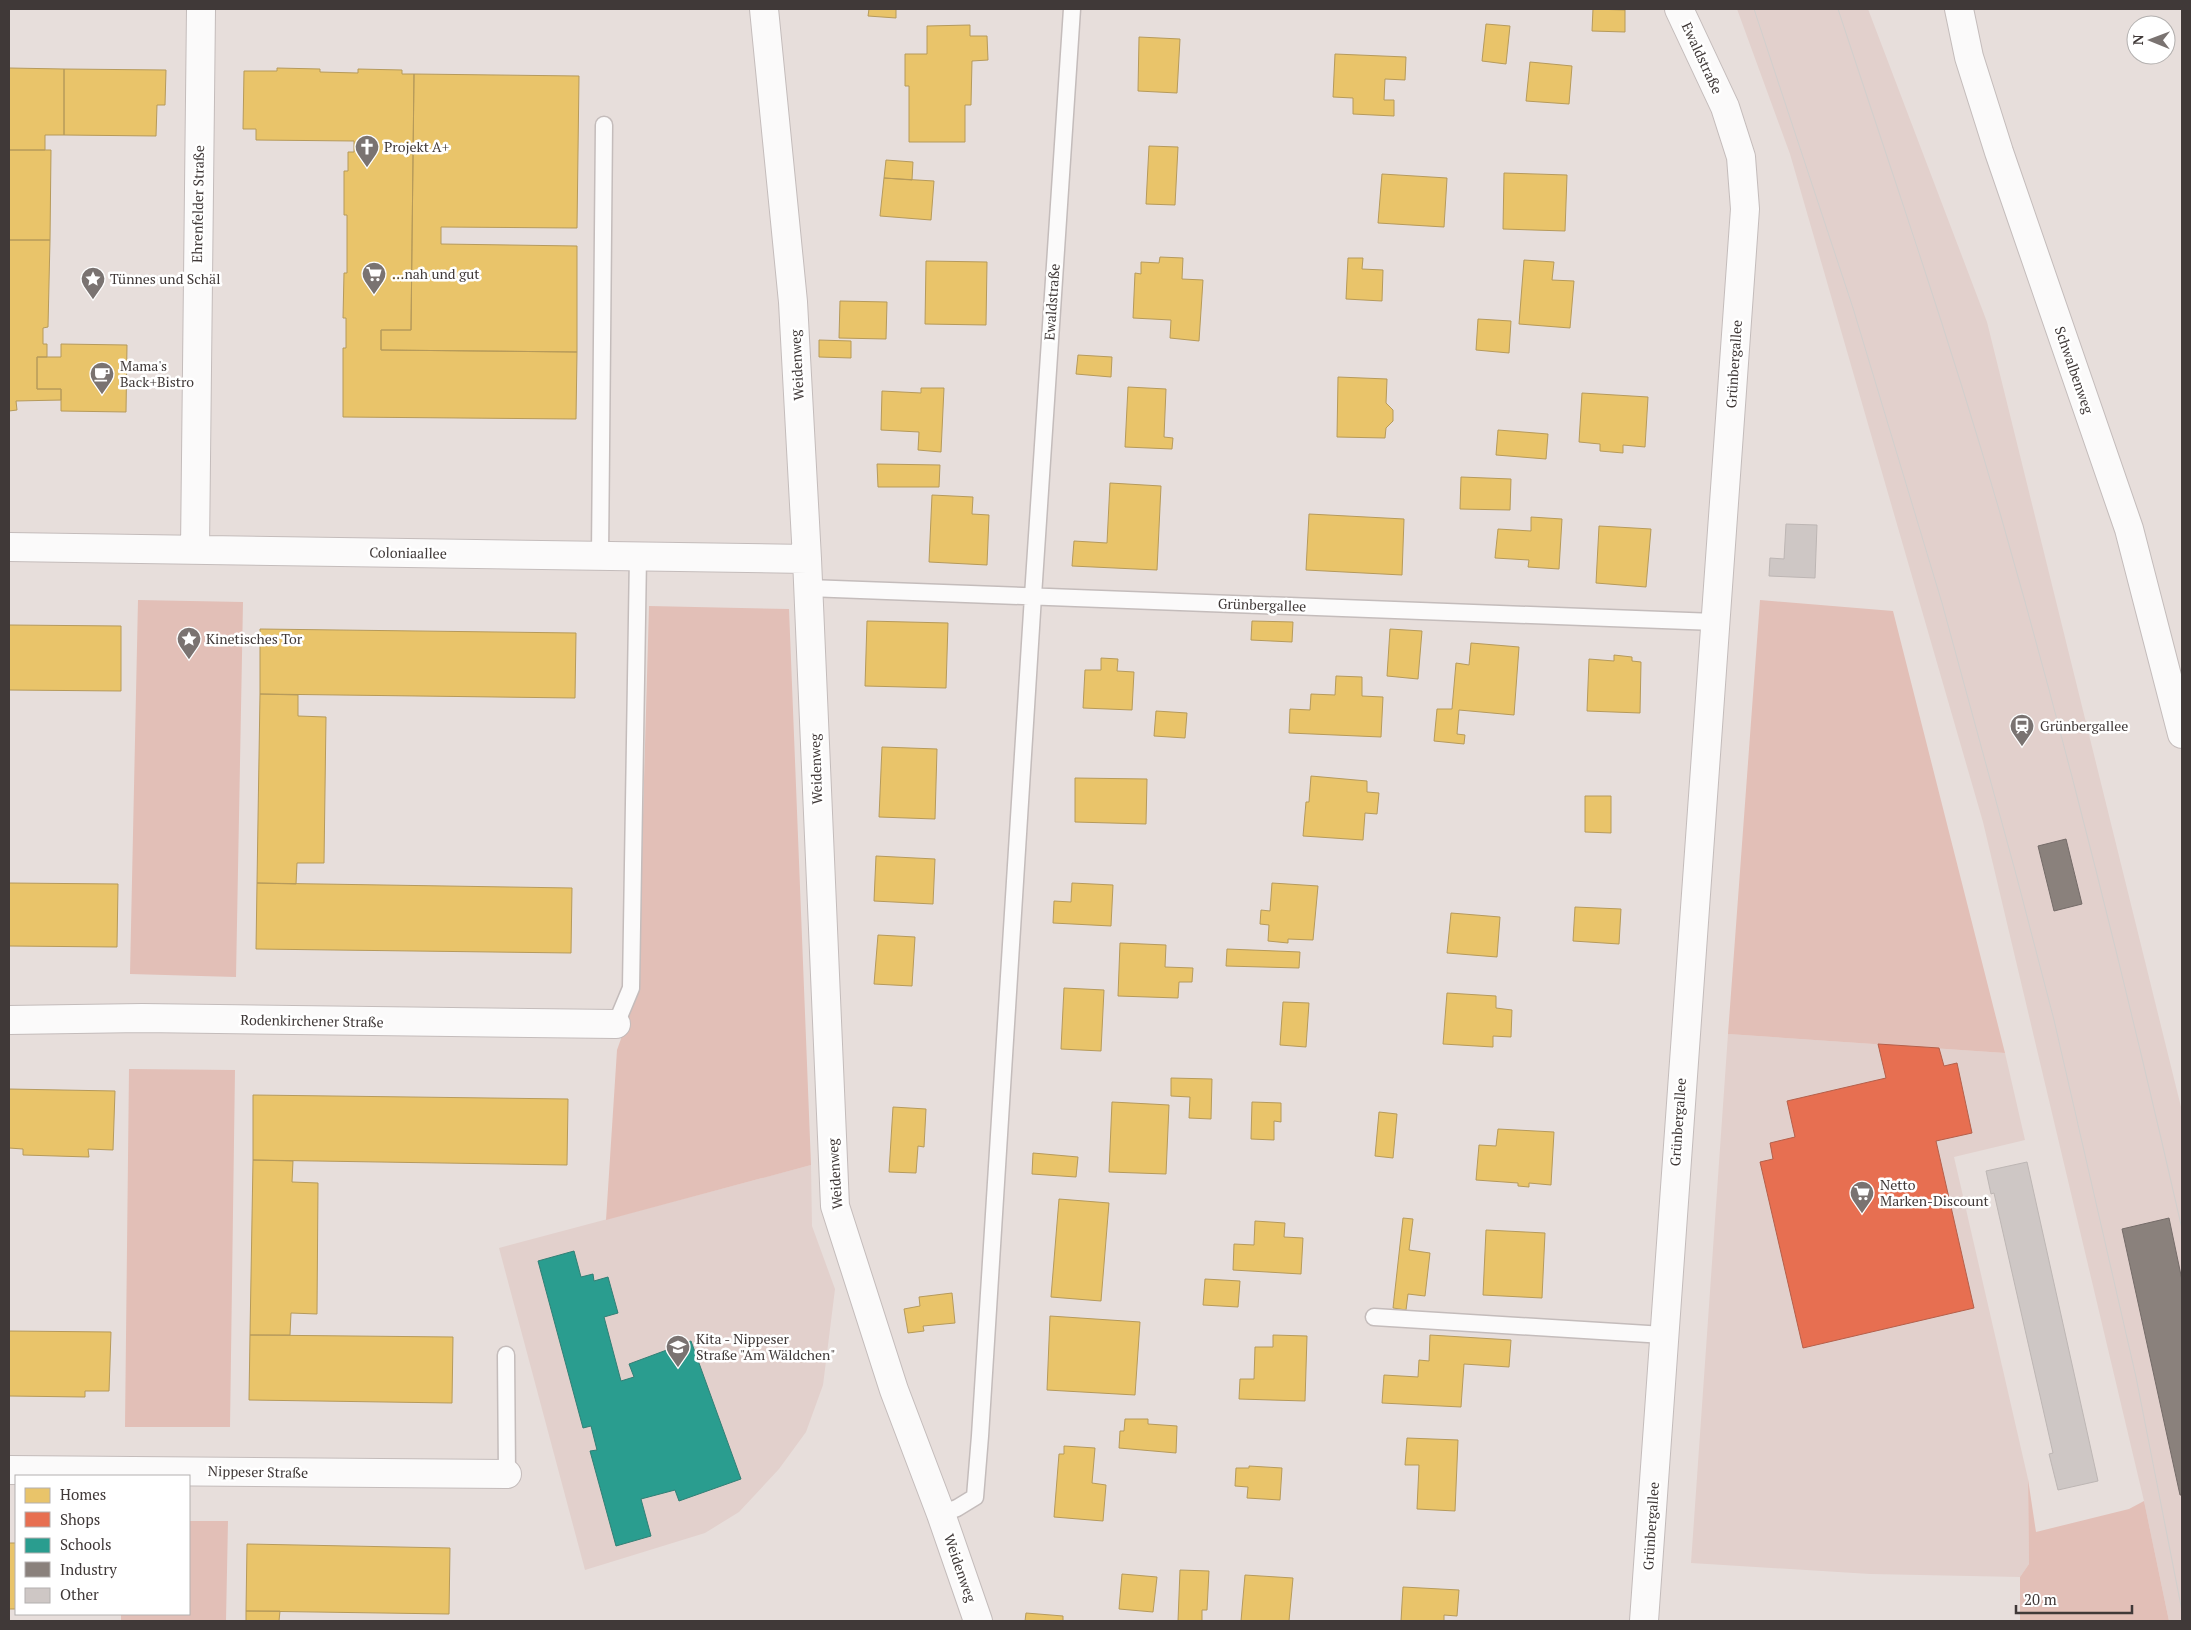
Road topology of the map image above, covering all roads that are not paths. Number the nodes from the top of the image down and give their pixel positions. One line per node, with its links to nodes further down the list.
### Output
1 (201, 9): 9 (street, Ehrenfelder Straße)
2 (764, 9): 12 (street, Weidenweg)
3 (1072, 9): 14 (lane, Ewaldstraße)
4 (1679, 9): 6 (street, Ewaldstraße)
5 (1959, 9): 16 (street, Schwalbenweg)
6 (1725, 108): 15 (street, Grünbergallee)
7 (604, 125): 10 (lane)
8 (9, 548): 9 (street, Coloniaallee)
9 (194, 549): 10 (street, Coloniaallee)
10 (600, 556): 11 (street, Coloniaallee)
11 (638, 556): 12 (street, Coloniaallee); 18 (lane)
12 (807, 559): 13 (street, Weidenweg)
13 (808, 588): 14 (lane, Grünbergallee); 24 (street, Weidenweg)
14 (1032, 596): 15 (lane, Grünbergallee); 24 (lane)
15 (1716, 622): 20 (street, Grünbergallee)
16 (2182, 734)
17 (9, 1020): 18 (street, Rodenkirchener Straße)
18 (616, 1024)
19 (1374, 1317): 20 (lane)
20 (1664, 1336): 26 (street, Grünbergallee)
21 (506, 1355): 23 (lane)
22 (9, 1470): 23 (street, Nippeser Straße)
23 (507, 1474)
24 (941, 1514): 25 (street, Weidenweg)
25 (978, 1621)
26 (1644, 1621)

